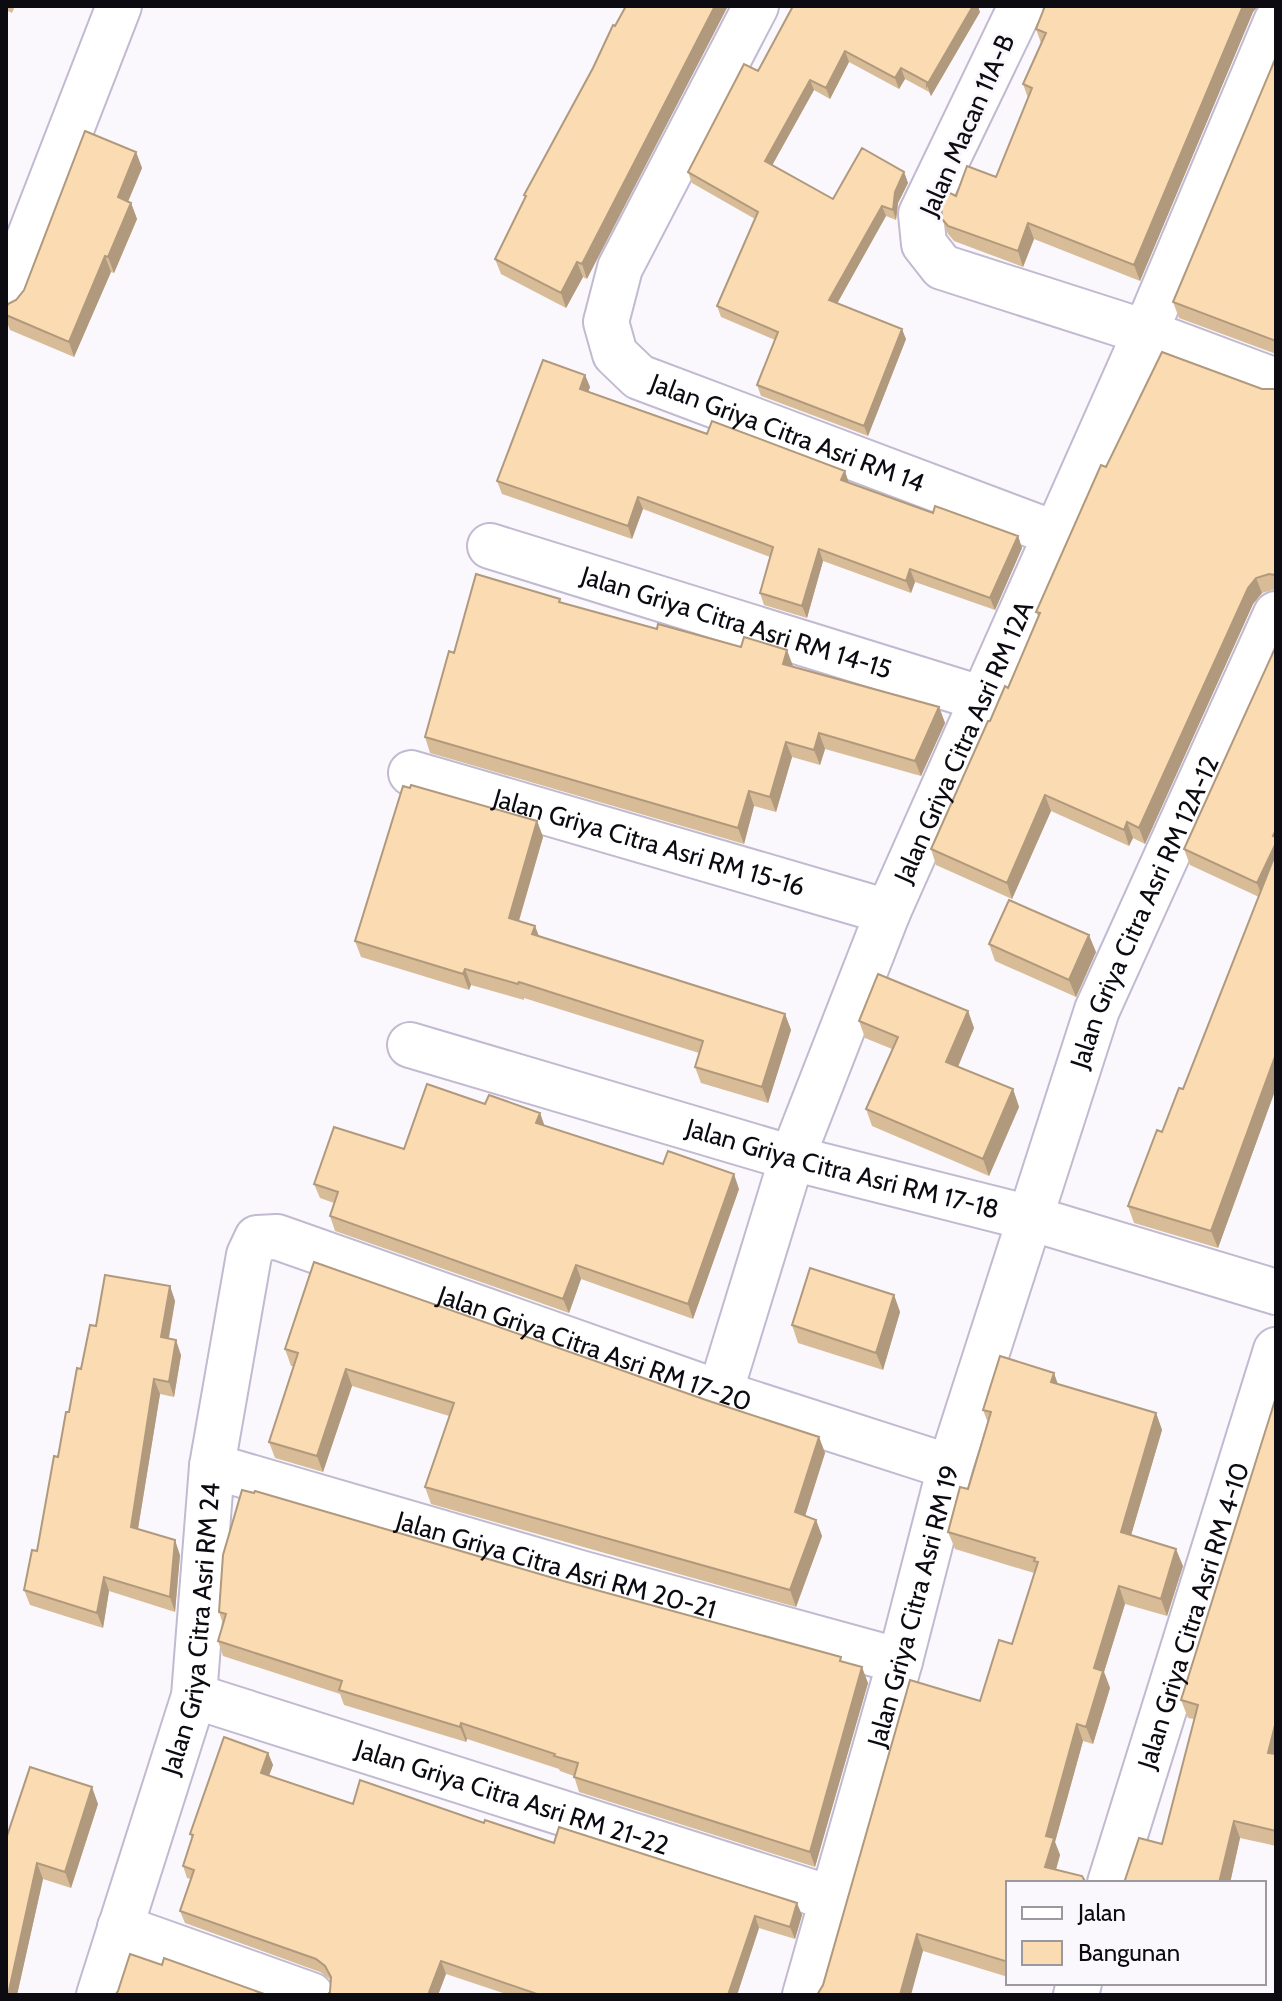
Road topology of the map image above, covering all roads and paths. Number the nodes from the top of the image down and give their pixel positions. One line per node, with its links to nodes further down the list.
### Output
1 (119, 6): 5 (street)
2 (756, 6): 8 (street, Jalan Griya Citra Asri RM 14)
3 (1021, 6): 6 (street, Jalan Macan 11A-B)
4 (1276, 22): 6 (street, Jalan Griya Citra Asri RM 12A)
5 (6, 297)
6 (1145, 332): 7 (street, Jalan Macan 11A-B); 8 (street, Jalan Griya Citra Asri RM 12A)
7 (1276, 381)
8 (1056, 534): 11 (street, Jalan Griya Citra Asri RM 12A)
9 (490, 546): 11 (street, Jalan Griya Citra Asri RM 14-15)
10 (1276, 614): 16 (street, Jalan Griya Citra Asri RM 12A-12)
11 (983, 699): 13 (street, Jalan Griya Citra Asri RM 12A)
12 (411, 773): 13 (street, Jalan Griya Citra Asri RM 15-16)
13 (888, 912): 15 (street, Jalan Griya Citra Asri RM 12A)
14 (410, 1045): 15 (street, Jalan Griya Citra Asri RM 17-18)
15 (792, 1158): 16 (street, Jalan Griya Citra Asri RM 17-18); 20 (street, Jalan Griya Citra Asri RM 12A)
16 (1030, 1218): 18 (street, Jalan Griya Citra Asri RM 17-18); 22 (street, Jalan Griya Citra Asri RM 19)
17 (249, 1255): 20 (street, Jalan Griya Citra Asri RM 17-20); 21 (street, Jalan Griya Citra Asri RM 24)
18 (1276, 1292)
19 (1276, 1350): 25 (street, Jalan Griya Citra Asri RM 4-10)
20 (720, 1393): 22 (street, Jalan Griya Citra Asri RM 17-20)
21 (212, 1466): 23 (street, Jalan Griya Citra Asri RM 20-21); 24 (street, Jalan Griya Citra Asri RM 24)
22 (950, 1467): 23 (street, Jalan Griya Citra Asri RM 19)
23 (900, 1661): 26 (street, Jalan Griya Citra Asri RM 19)
24 (194, 1696): 26 (street, Jalan Griya Citra Asri RM 21-22); 27 (street, Jalan Griya Citra Asri RM 24)
25 (1111, 1881)
26 (830, 1898): 30 (street, Jalan Griya Citra Asri RM 19)
27 (120, 1927): 28 (street, Jalan Griya Citra Asri RM 24); 29 (street)
28 (99, 1995)
29 (311, 1995)
30 (805, 1995)

